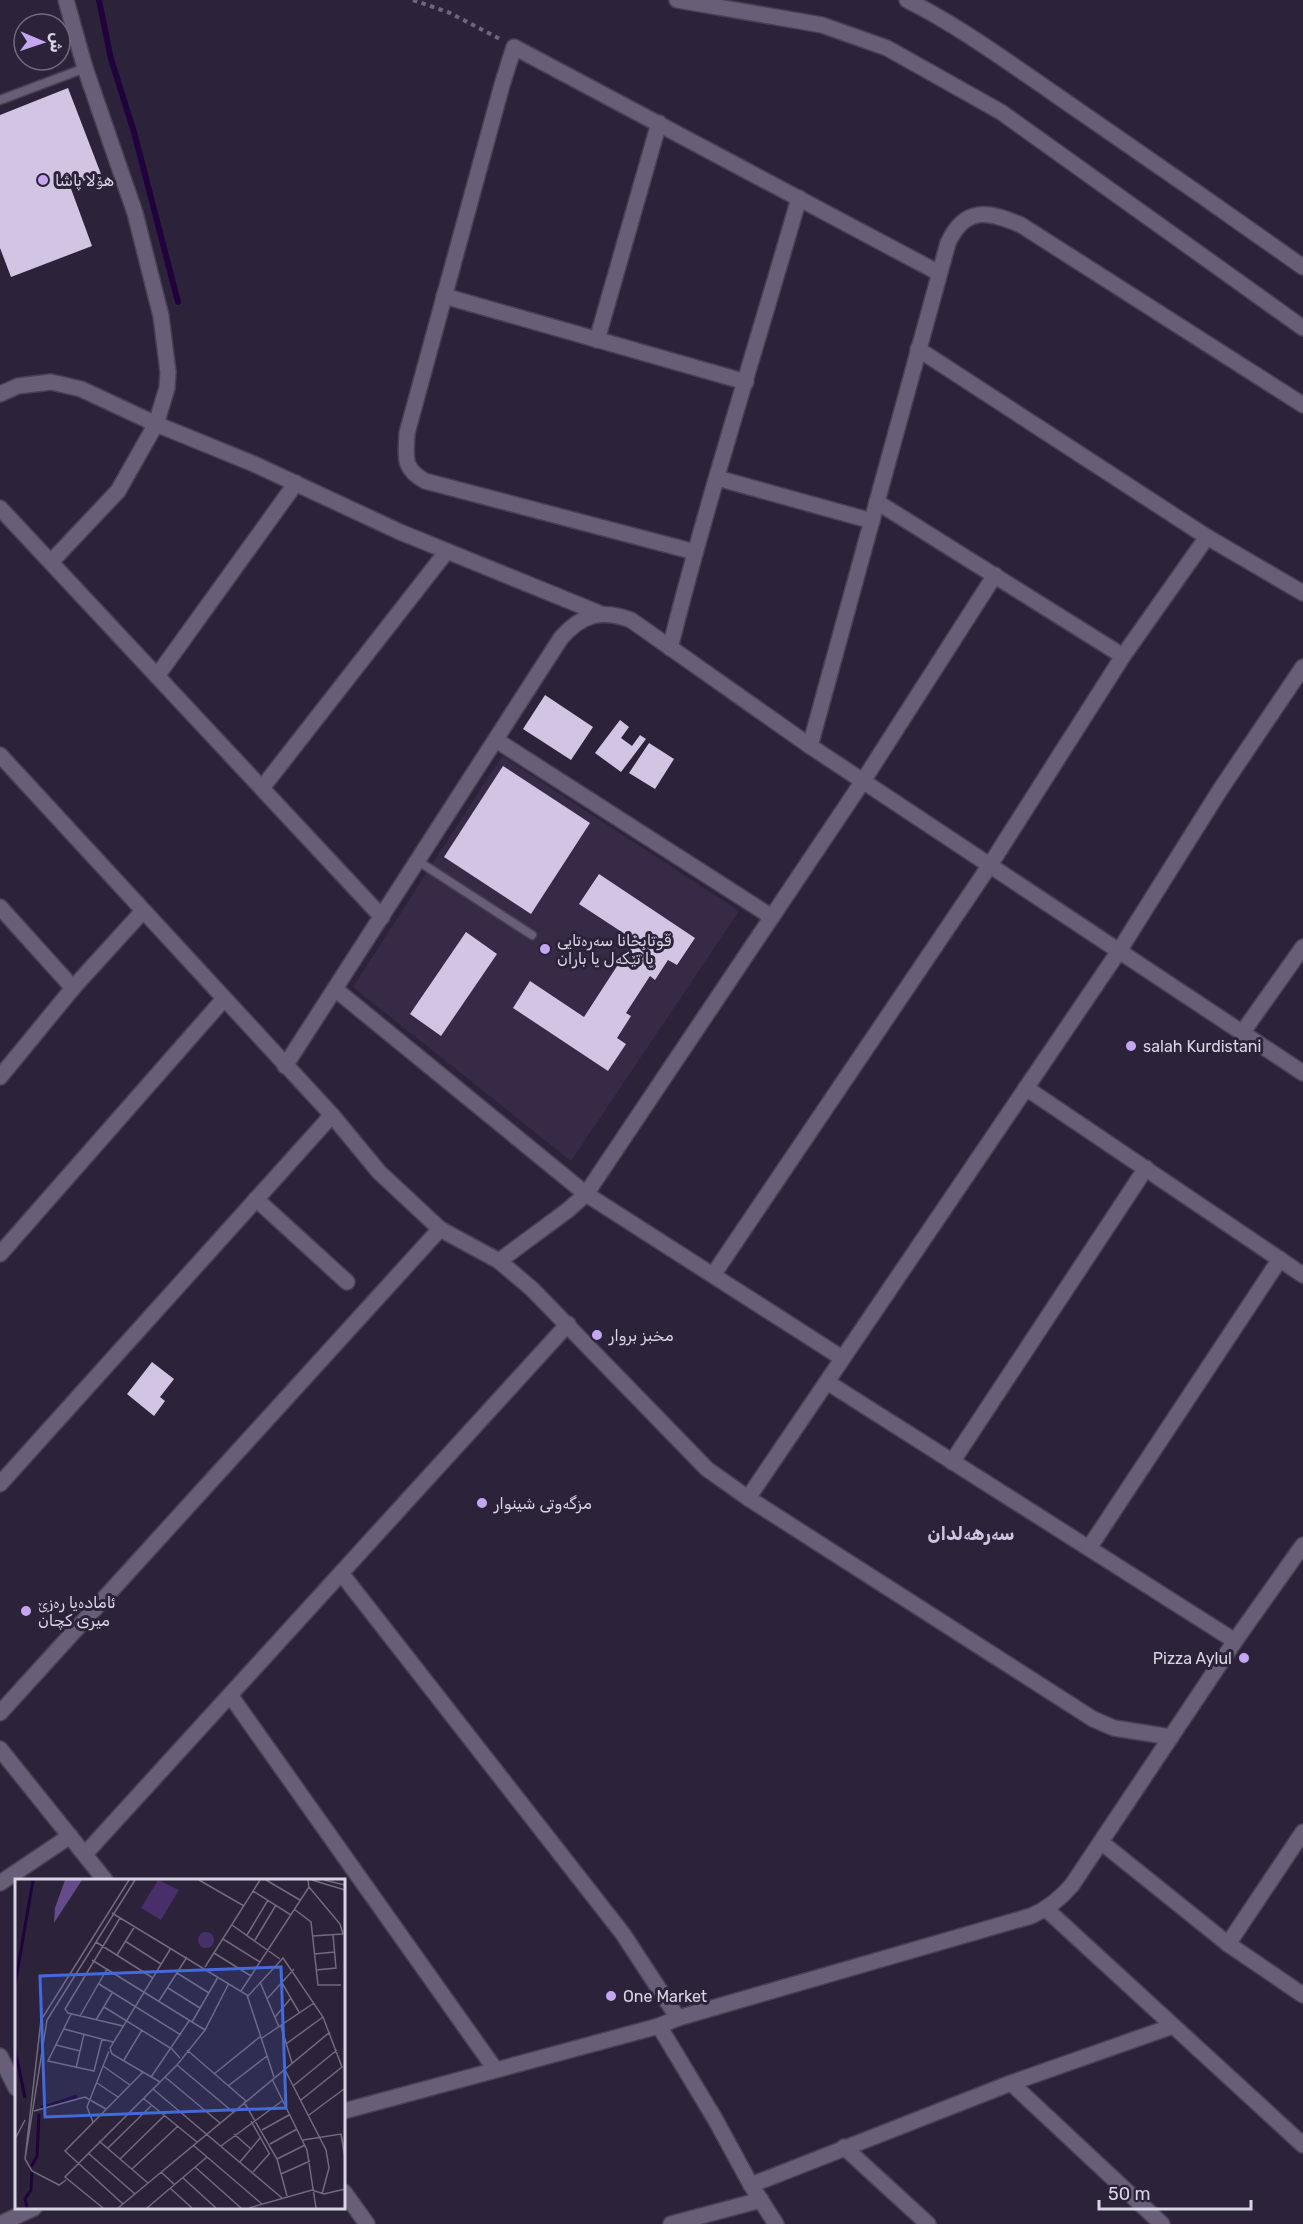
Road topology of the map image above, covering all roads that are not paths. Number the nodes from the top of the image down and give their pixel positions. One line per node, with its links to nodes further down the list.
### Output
1 (66, 0): 4 (street)
2 (677, 0): 11 (street)
3 (907, 0): 8 (street)
4 (85, 68): 5 (lane); 17 (street)
5 (0, 100)
6 (659, 123): 7 (street); 10 (street); 12 (street)
7 (799, 198): 9 (street); 14 (street)
8 (1303, 267)
9 (939, 273): 13 (street); 16 (street)
10 (444, 296): 12 (street); 25 (street)
11 (1303, 328)
12 (597, 340): 14 (street)
13 (918, 349): 20 (street); 23 (street)
14 (746, 382): 18 (street)
15 (0, 394): 17 (street)
16 (1303, 405)
17 (156, 424): 19 (street); 26 (street)
18 (717, 478): 22 (street); 25 (street)
19 (296, 483): 24 (street); 33 (street)
20 (877, 502): 22 (street); 27 (street)
21 (0, 508): 26 (street)
22 (872, 521): 35 (street)
23 (1207, 537): 28 (street); 31 (street)
24 (447, 550): 29 (street); 38 (street)
25 (694, 552): 30 (street)
26 (51, 562): 33 (street)
27 (995, 575): 31 (street); 37 (street)
28 (1303, 593)
29 (599, 614): 30 (street); 34 (street)
30 (670, 648): 35 (street)
31 (1123, 656): 40 (street)
32 (1303, 667): 47 (street)
33 (157, 676): 38 (street)
34 (496, 740): 39 (street); 44 (street)
35 (810, 746): 37 (street)
36 (0, 755): 42 (street)
37 (863, 781): 40 (street); 44 (street)
38 (262, 788): 43 (street)
39 (418, 861): 43 (street); 45 (lane)
40 (990, 865): 47 (street); 64 (street)
41 (0, 907): 48 (street)
42 (143, 911): 48 (street); 50 (street)
43 (382, 917): 49 (street)
44 (772, 917): 58 (street)
45 (532, 935)
46 (1303, 946): 51 (street)
47 (1119, 951): 51 (street); 55 (street)
48 (74, 988): 54 (street)
49 (335, 989): 52 (street); 58 (street)
50 (223, 1000): 52 (street); 61 (street)
51 (1242, 1033): 53 (street)
52 (285, 1066): 56 (street)
53 (1303, 1073)
54 (0, 1077)
55 (1026, 1088): 57 (street); 68 (street)
56 (332, 1115): 59 (street); 60 (street)
57 (1146, 1168): 62 (street); 70 (street)
58 (586, 1194): 63 (street); 64 (street)
59 (256, 1199): 66 (street); 71 (street)
60 (440, 1228): 63 (street); 78 (street)
61 (0, 1254)
62 (1280, 1259): 65 (street); 74 (street)
63 (499, 1261): 67 (street)
64 (713, 1275): 68 (street)
65 (1303, 1275)
66 (347, 1282)
67 (568, 1324): 72 (street); 75 (street)
68 (842, 1358): 69 (street)
69 (827, 1382): 70 (street); 72 (street)
70 (952, 1462): 74 (street)
71 (0, 1485)
72 (748, 1498): 79 (street)
73 (1303, 1545): 76 (street)
74 (1089, 1548): 76 (street)
75 (341, 1573): 77 (street); 90 (street)
76 (1235, 1641): 79 (street)
77 (230, 1695): 84 (street); 94 (street)
78 (0, 1713)
79 (1171, 1737): 83 (street)
80 (0, 1749): 82 (street)
81 (1303, 1832): 88 (street)
82 (70, 1836): 84 (street); 86 (street)
83 (1101, 1842): 87 (street); 88 (street)
84 (85, 1854): 85 (street)
85 (104, 1879)
86 (0, 1883)
87 (1046, 1909): 90 (street); 92 (street)
88 (1228, 1944): 89 (street)
89 (1303, 1995)
90 (678, 2018): 91 (street)
91 (658, 2026): 94 (street); 100 (street)
92 (1173, 2026): 95 (street); 98 (street)
93 (0, 2056): 96 (street)
94 (495, 2070): 97 (street)
95 (1011, 2084): 99 (street); 105 (street)
96 (15, 2086)
97 (345, 2111)
98 (1303, 2145)
99 (843, 2148): 100 (street); 109 (street)
100 (751, 2185): 102 (street)
101 (345, 2194): 104 (street)
102 (761, 2200): 107 (street); 108 (street)
103 (32, 2209): 106 (street)
104 (362, 2222)
105 (1160, 2223)
106 (0, 2224)
107 (671, 2224)
108 (776, 2224)
109 (928, 2224)

